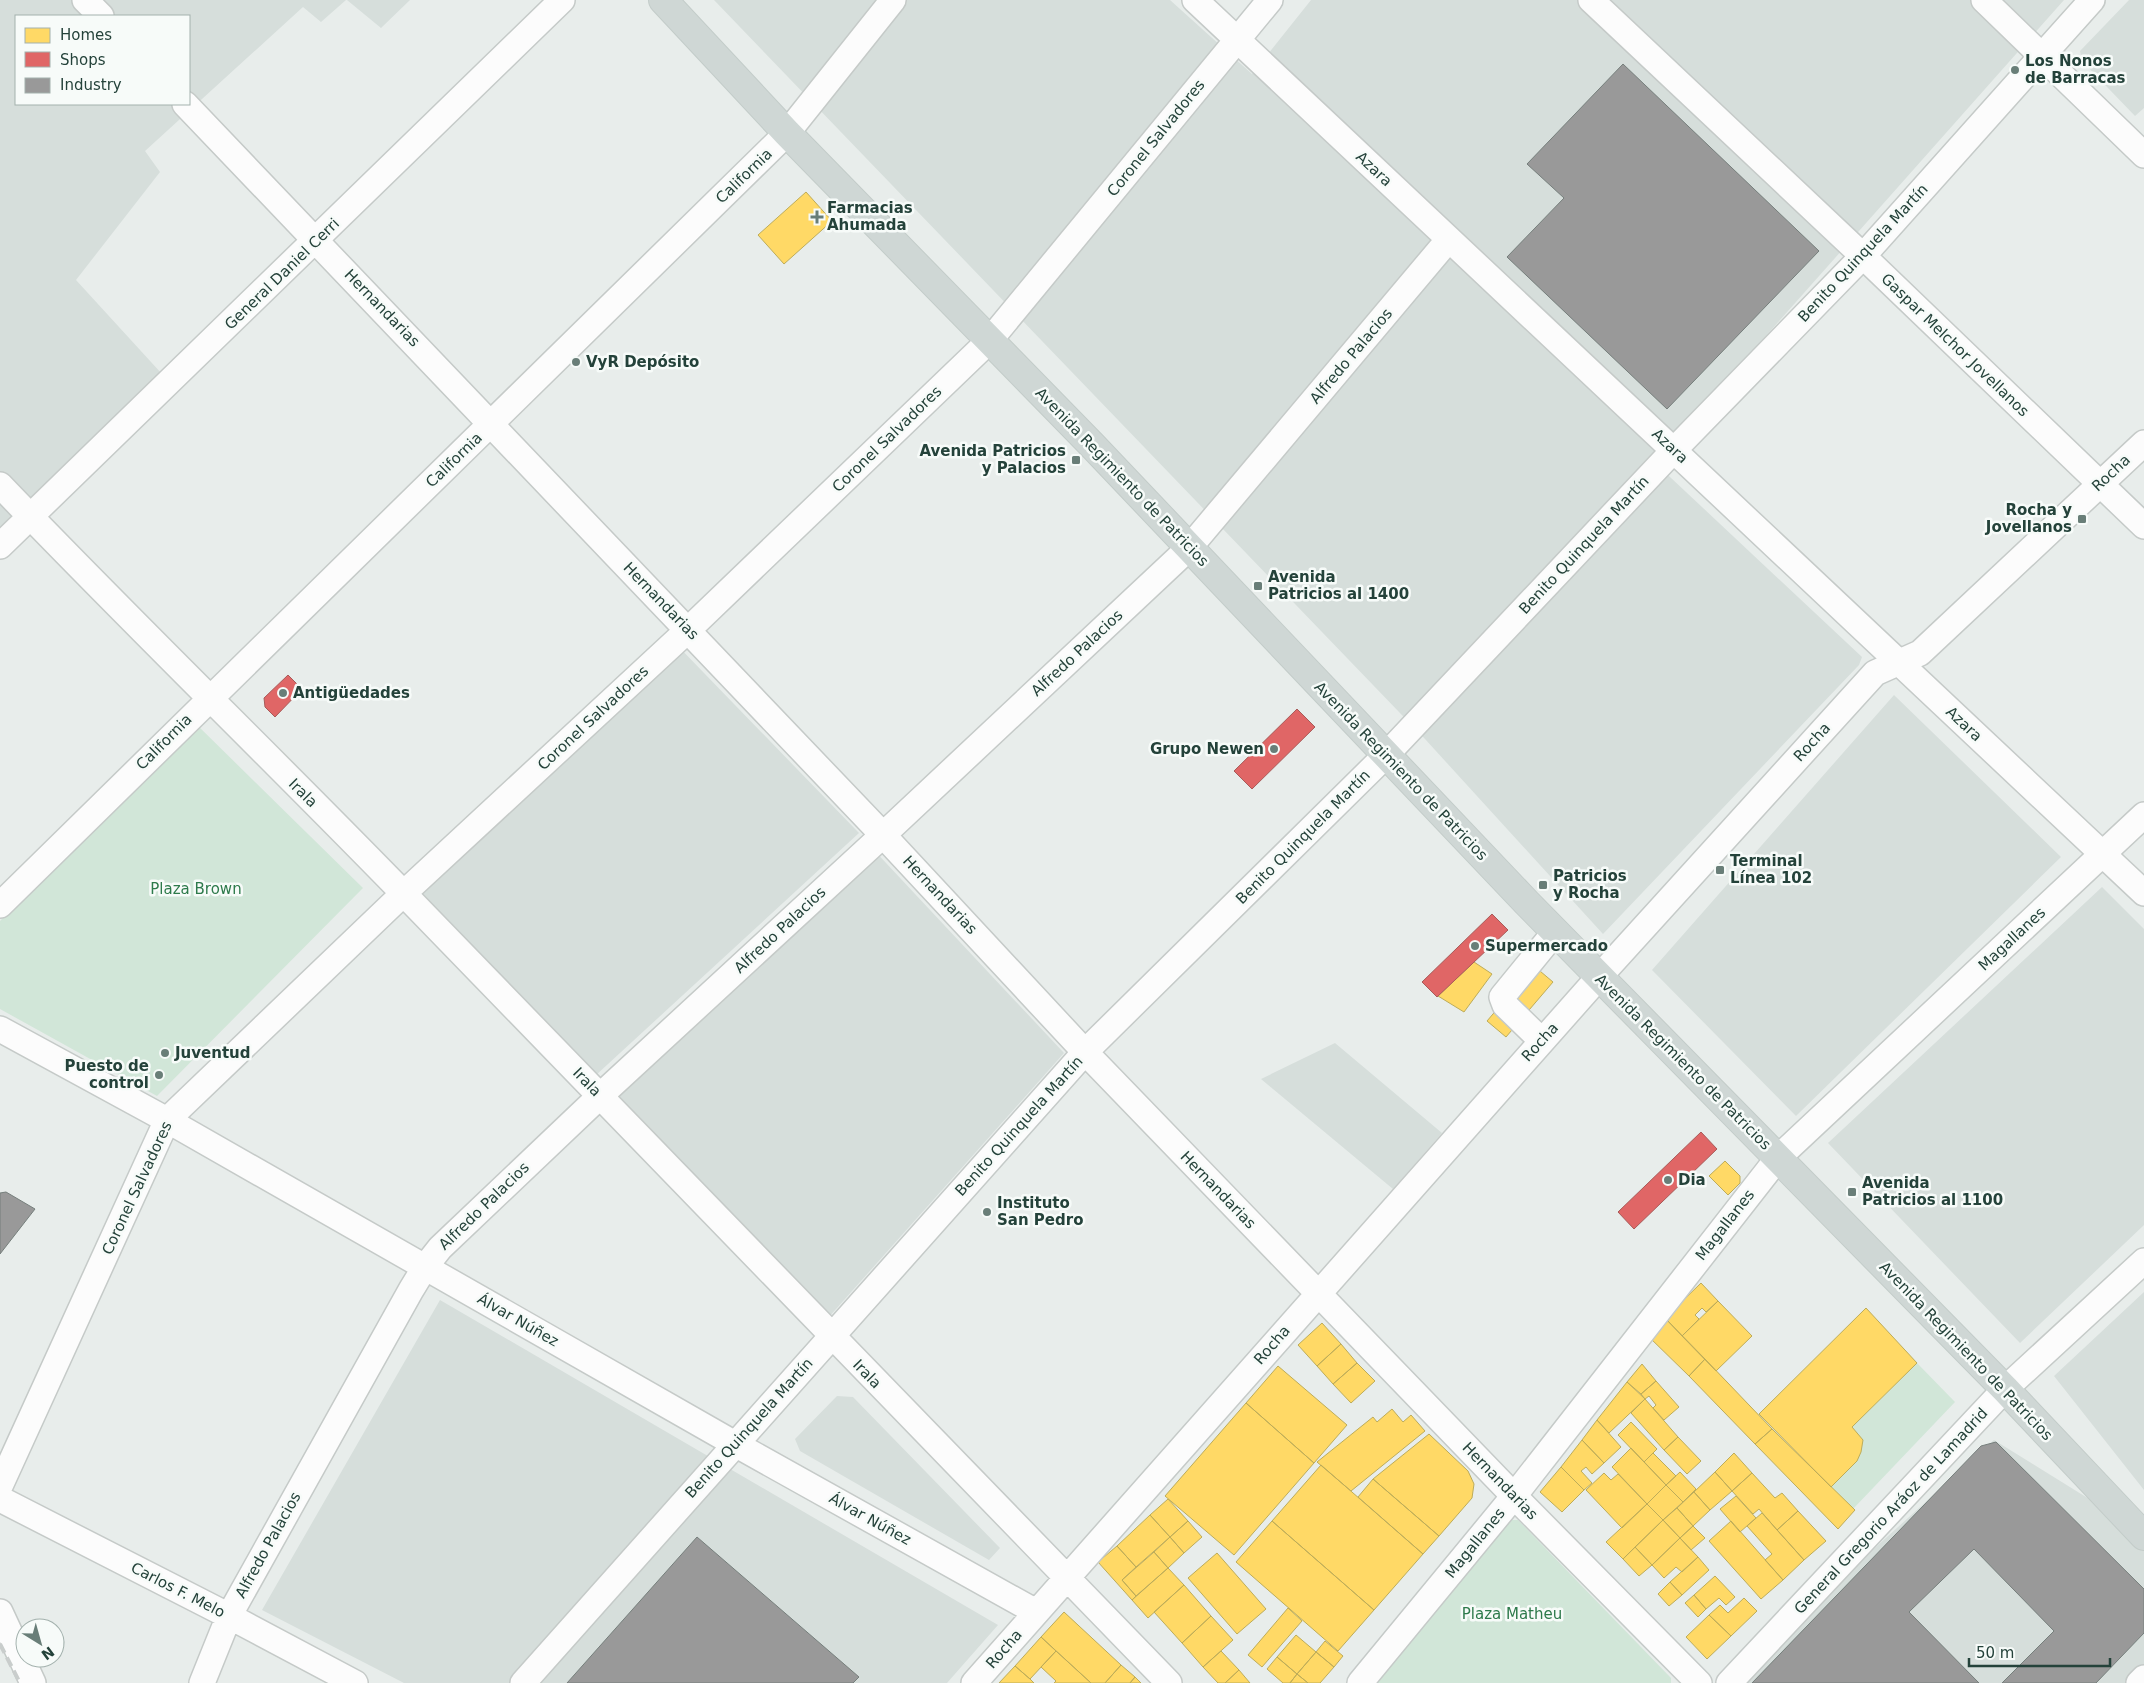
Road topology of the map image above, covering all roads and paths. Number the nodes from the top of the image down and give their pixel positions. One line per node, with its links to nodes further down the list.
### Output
1 (86, 0): 10 (street)
2 (562, 0): 17 (street, General Daniel Cerri)
3 (663, 0): 14 (main road, Avenida Regimiento de Patricios)
4 (893, 0): 14 (street, California)
5 (1195, 0): 11 (street, Azara)
6 (1270, 0): 11 (street, Coronel Salvadores)
7 (1591, 0): 18 (street, Gaspar Melchor Jovellanos)
8 (1984, 0): 12 (street)
9 (2092, 0): 12 (street, Benito Quinquela Martín)
10 (100, 15)
11 (1237, 40): 16 (street, Azara); 19 (street, Coronel Salvadores)
12 (2042, 57): 15 (street); 18 (street, Benito Quinquela Martín)
13 (186, 105): 17 (street, Hernandarias)
14 (787, 133): 19 (main road, Avenida Regimiento de Patricios); 20 (street, California)
15 (2144, 155)
16 (1449, 239): 22 (street, Azara); 28 (street, Alfredo Palacios)
17 (317, 240): 20 (street, Hernandarias); 25 (street, General Daniel Cerri)
18 (1863, 256): 22 (street, Benito Quinquela Martín); 23 (street, Gaspar Melchor Jovellanos)
19 (990, 340): 28 (main road, Avenida Regimiento de Patricios); 29 (street, Coronel Salvadores)
20 (492, 423): 29 (street, Hernandarias); 31 (street, California)
21 (2144, 443): 23 (street, Rocha)
22 (1674, 450): 30 (street, Azara); 32 (street, Benito Quinquela Martín)
23 (2100, 484): 26 (street, Gaspar Melchor Jovellanos); 30 (street, Rocha)
24 (0, 485): 25 (street, Irala)
25 (30, 517): 27 (street, General Daniel Cerri); 31 (street, Irala)
26 (2144, 526)
27 (0, 546)
28 (1188, 548): 32 (main road, Avenida Regimiento de Patricios); 34 (street, Alfredo Palacios)
29 (688, 630): 34 (street, Hernandarias); 36 (street, Coronel Salvadores)
30 (1897, 662): 35 (street, Azara); 40 (street, Rocha)
31 (209, 698): 36 (street, Irala); 38 (street, California)
32 (1386, 755): 39 (main road, Avenida Regimiento de Patricios); 43 (street, Benito Quinquela Martín)
33 (2144, 815): 35 (street, Magallanes)
34 (883, 834): 43 (street, Hernandarias); 44 (street, Alfredo Palacios)
35 (2103, 854): 37 (street, Azara); 46 (street, Magallanes)
36 (404, 893): 44 (street, Irala); 45 (street, Coronel Salvadores)
37 (2144, 893)
38 (0, 905)
39 (1555, 932): 40 (main road, Avenida Regimiento de Patricios); 42 (street)
40 (1599, 977): 42 (street, Rocha); 46 (main road, Avenida Regimiento de Patricios)
41 (0, 1028): 45 (street, Álvar Núñez)
42 (1542, 1041): 49 (street, Rocha)
43 (1084, 1052): 49 (street, Hernandarias); 50 (street, Benito Quinquela Martín)
44 (600, 1096): 48 (street, Alfredo Palacios); 50 (street, Irala)
45 (167, 1120): 48 (street, Álvar Núñez); 53 (street, Coronel Salvadores)
46 (1778, 1158): 51 (main road, Avenida Regimiento de Patricios); 54 (street, Magallanes)
47 (2144, 1261): 51 (street, General Gregorio Aráoz de Lamadrid)
48 (425, 1267): 52 (street, Álvar Núñez); 60 (street, Alfredo Palacios)
49 (1318, 1293): 54 (street, Hernandarias); 57 (street, Rocha)
50 (831, 1336): 52 (street, Benito Quinquela Martín); 57 (street, Irala)
51 (2005, 1390): 56 (main road, Avenida Regimiento de Patricios); 70 (street, General Gregorio Aráoz de Lamadrid)
52 (735, 1444): 59 (street, Álvar Núñez); 65 (street, Benito Quinquela Martín)
53 (0, 1486)
54 (1514, 1496): 68 (street, Magallanes); 69 (street, Hernandarias)
55 (0, 1499): 60 (street, Carlos F. Melo)
56 (2144, 1536)
57 (1066, 1578): 59 (street, Rocha); 67 (street, Irala)
58 (0, 1612): 62 (street)
59 (1036, 1612): 66 (street, Rocha)
60 (229, 1616): 63 (street, Alfredo Palacios); 64 (street, Carlos F. Melo)
61 (2144, 1678): 71 (street)
62 (33, 1683)
63 (202, 1683)
64 (355, 1683)
65 (523, 1683)
66 (974, 1683)
67 (1169, 1683)
68 (1360, 1683)
69 (1699, 1683)
70 (1729, 1683)
71 (2139, 1683)

